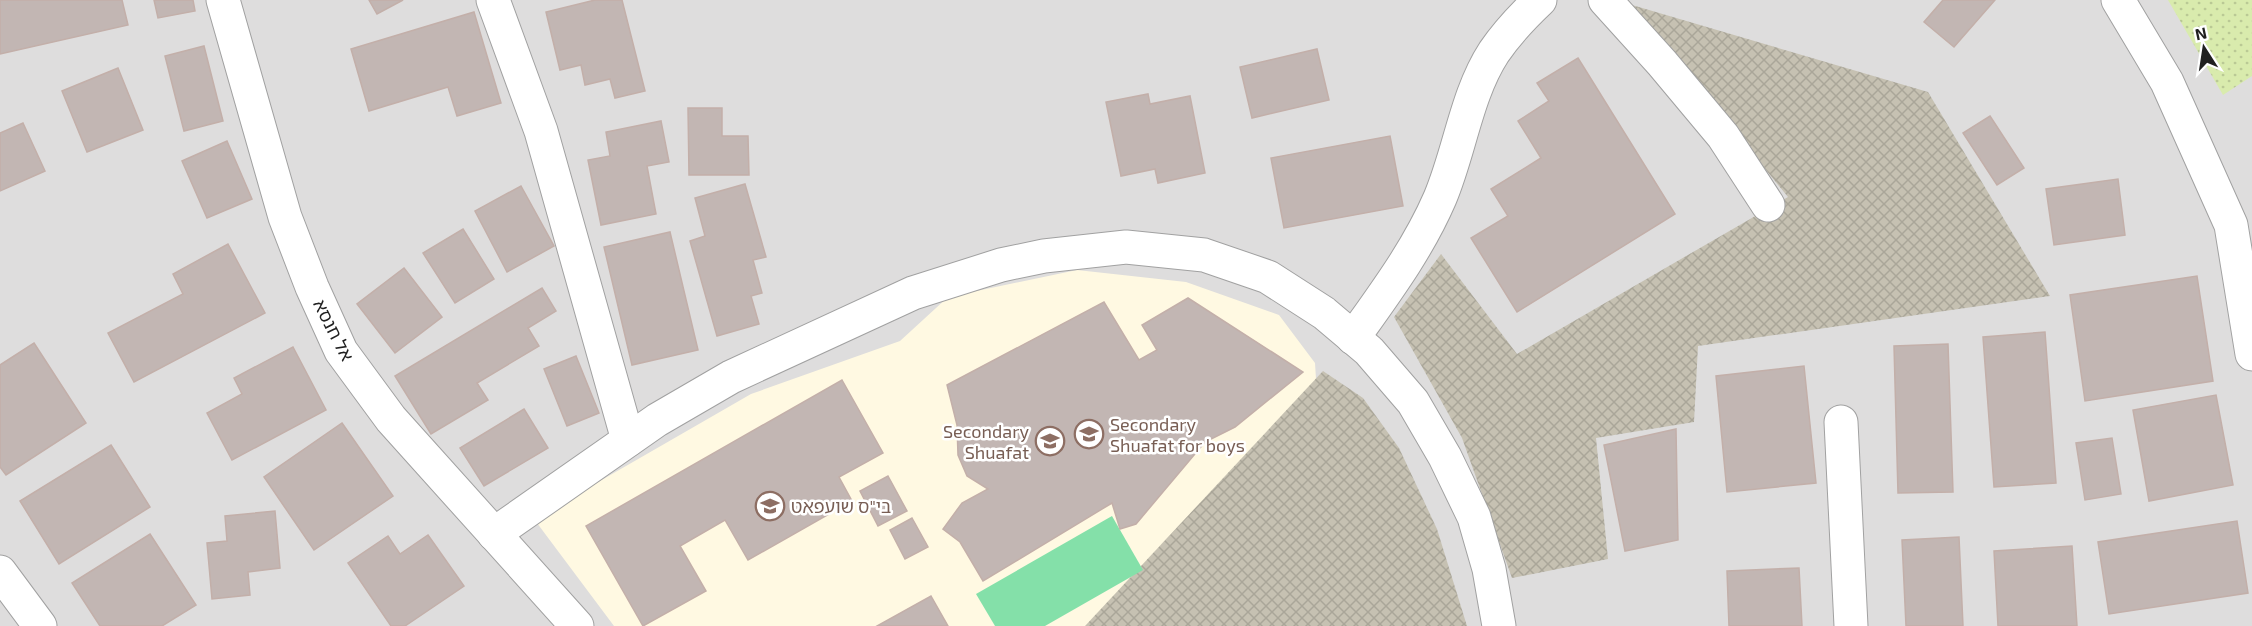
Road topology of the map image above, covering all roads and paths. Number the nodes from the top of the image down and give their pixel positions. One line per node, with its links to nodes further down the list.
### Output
1 (223, 0): 11 (street, אל חנסא)
2 (493, 0): 10 (street)
3 (1539, 0): 7 (street)
4 (1605, 0): 6 (street)
5 (2118, 0): 8 (street)
6 (1767, 205)
7 (1353, 338): 10 (street); 15 (street)
8 (2252, 354)
9 (1840, 422): 16 (street)
10 (628, 440): 11 (street)
11 (494, 534): 14 (street, אל חנסא)
12 (0, 572): 13 (street)
13 (40, 626)
14 (577, 626)
15 (1499, 626)
16 (1851, 626)

